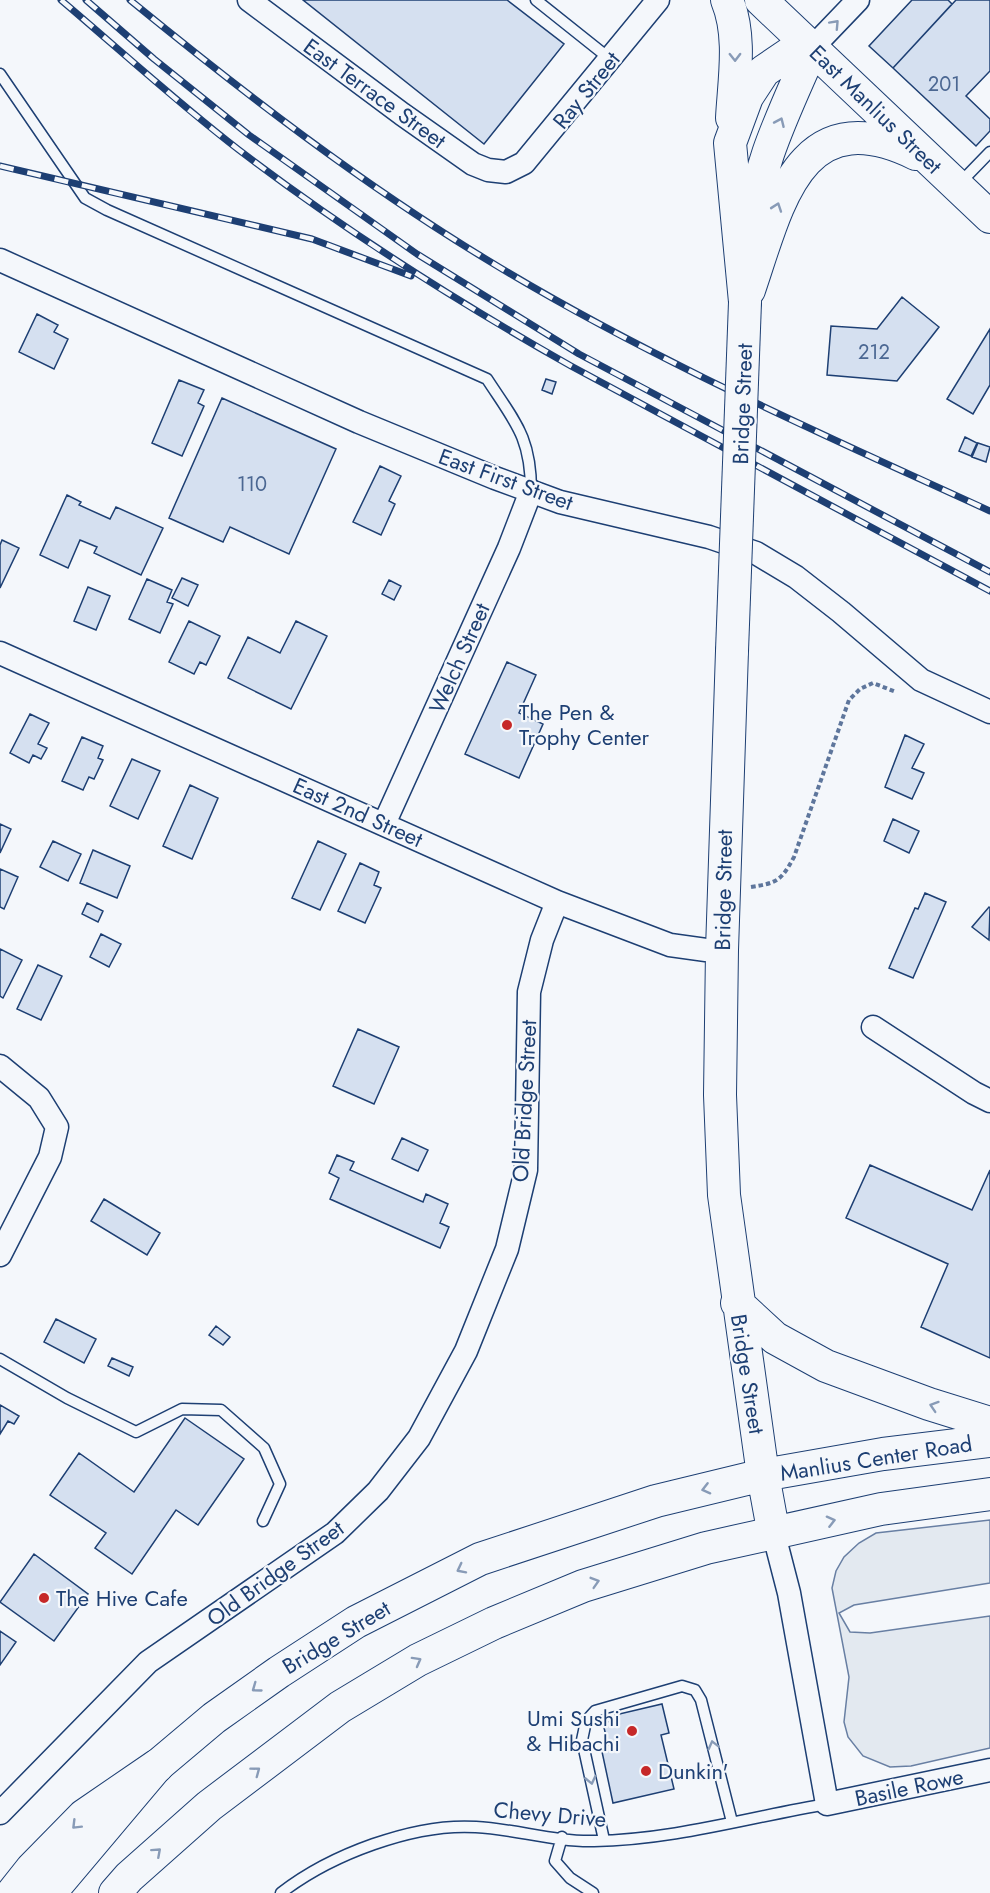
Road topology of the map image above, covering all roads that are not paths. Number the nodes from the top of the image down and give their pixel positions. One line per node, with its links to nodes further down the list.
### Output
1 (249, 0): 13 (street, East Terrace Street)
2 (536, 0): 8 (lane)
3 (658, 0): 8 (street, Ray Street)
4 (727, 0): 10 (main road, one-way to 10)
5 (761, 0): 7 (main road, East Manlius Street)
6 (858, 0): 7 (street, one-way to 6)
7 (812, 48): 10 (main road, Bridge Street); 12 (main road, East Manlius Street); 17 (main road, Bridge Street, one-way to 7)
8 (610, 60): 13 (street, Ray Street)
9 (0, 74): 18 (lane)
10 (730, 143): 17 (main road, Bridge Street)
11 (990, 152): 14 (lane)
12 (931, 162): 14 (main road, East Manlius Street); 17 (main road, one-way to 12)
13 (506, 172)
14 (957, 186): 15 (main road, East Manlius Street)
15 (990, 217)
16 (2, 266): 18 (street, East First Street)
17 (745, 302): 23 (main road, Bridge Street, bridge)
18 (531, 491): 20 (street, East First Street); 21 (street, Welch Street)
19 (0, 654): 21 (street, East 2nd Street)
20 (990, 712)
21 (384, 824): 22 (street, East 2nd Street)
22 (557, 902): 23 (street, East 2nd Street); 39 (street, Old Bridge Street)
23 (722, 950): 28 (main road, Bridge Street)
24 (873, 1027): 26 (street)
25 (0, 1066): 27 (street)
26 (990, 1101)
27 (0, 1255)
28 (737, 1303): 30 (main road, one-way to 28); 32 (main road, Bridge Street)
29 (0, 1359): 34 (lane)
30 (990, 1423)
31 (990, 1441): 32 (main road, Manlius Center Road)
32 (763, 1475): 35 (main road, Bridge Street); 36 (main road, Bridge Street, one-way to 36)
33 (990, 1494): 35 (main road, one-way to 33)
34 (263, 1521)
35 (774, 1535): 38 (street, Bridge Street); 45 (main road, one-way to 35)
36 (157, 1766): 43 (highway, one-way to 43); 44 (main road, Bridge Street)
37 (990, 1770): 38 (street, Basile Rowe)
38 (827, 1804): 40 (lane, Chevy Drive)
39 (0, 1813)
40 (732, 1822): 42 (lane, Chevy Drive); 42 (lane, one-way to 42)
41 (562, 1837): 42 (lane, Chevy Drive); 46 (lane, Chevy Drive); 47 (lane)
42 (604, 1840)
43 (13, 1893)
44 (50, 1893)
45 (115, 1893)
46 (281, 1893)
47 (593, 1893)

